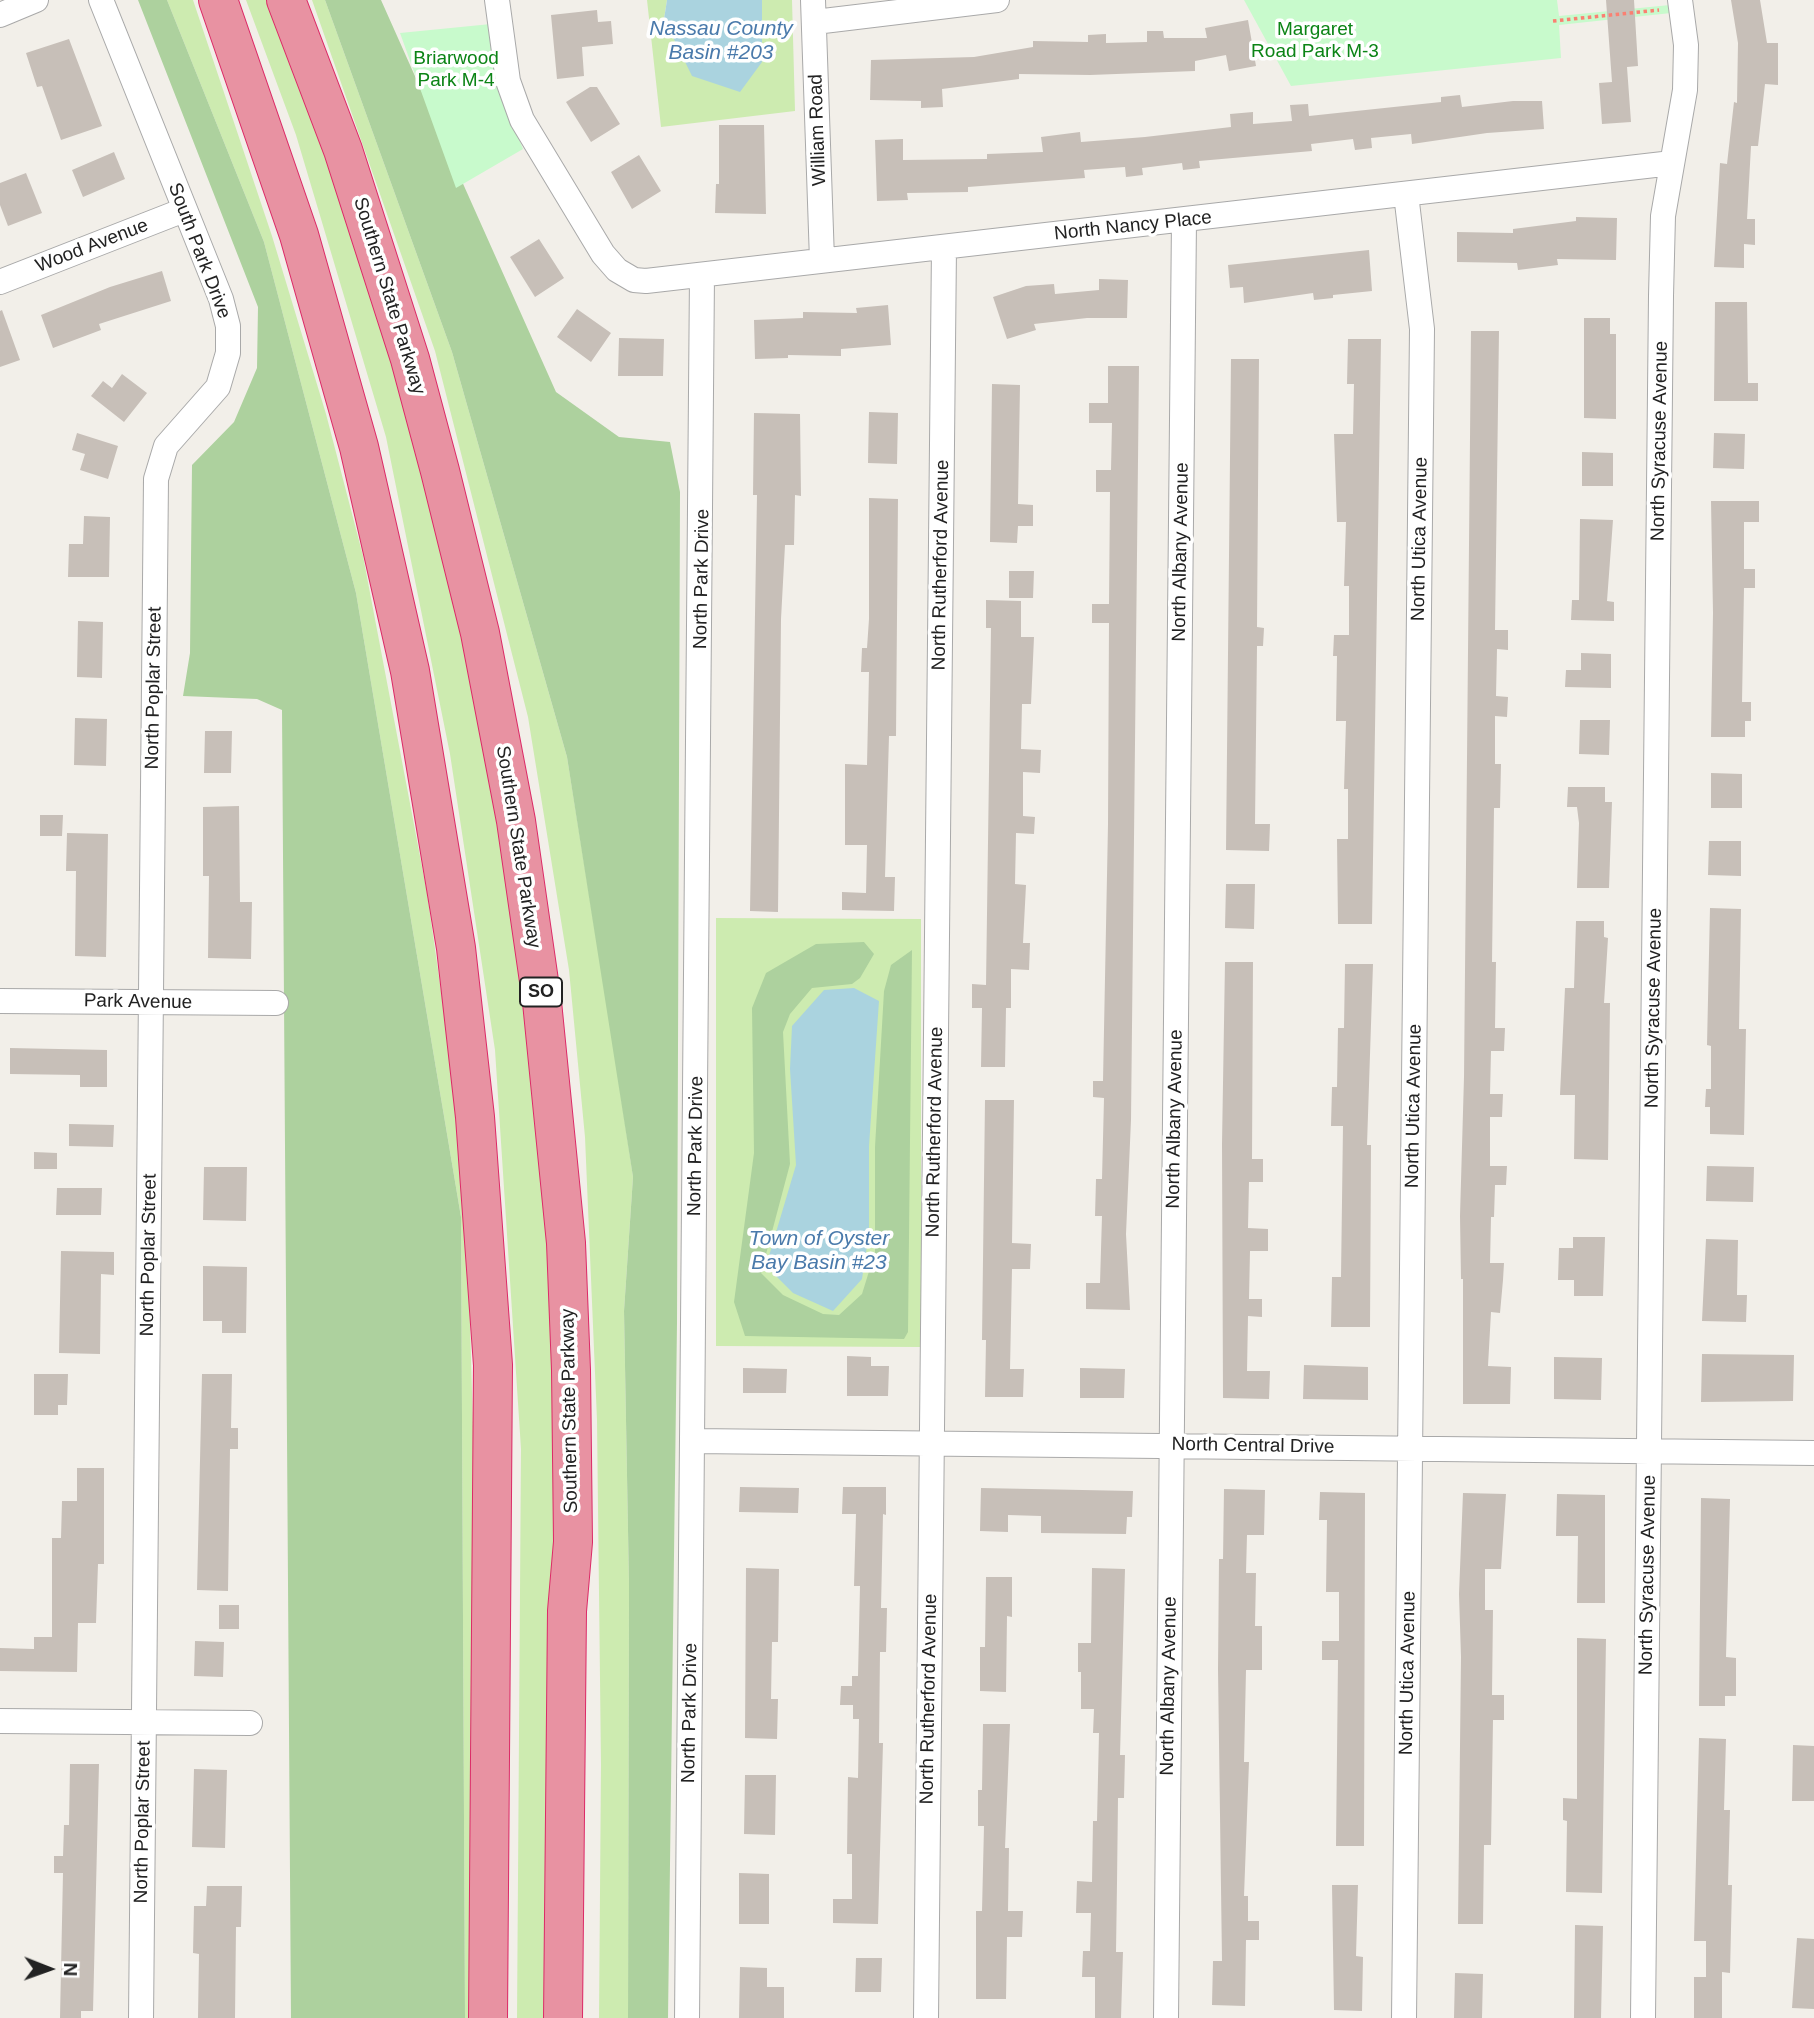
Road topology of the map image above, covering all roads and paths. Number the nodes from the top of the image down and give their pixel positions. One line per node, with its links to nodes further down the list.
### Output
1 (36, 0): 9 (street)
2 (101, 0): 13 (street, South Park Drive)
3 (218, 0): 33 (highway)
4 (286, 0): 34 (highway, Southern State Parkway / SO)
5 (497, 0): 17 (street, North Nancy Place)
6 (997, 0): 8 (street)
7 (1680, 4): 10 (path); 11 (street, North Syracuse Avenue)
8 (814, 11): 16 (street, William Road)
9 (0, 15)
10 (1553, 21)
11 (1672, 163): 12 (street, North Nancy Place); 27 (street, North Syracuse Avenue)
12 (1406, 194): 14 (street, North Nancy Place); 26 (street, North Utica Avenue)
13 (184, 210): 18 (street, Wood Avenue); 19 (street, South Park Drive)
14 (1184, 220): 15 (street, North Nancy Place); 25 (street, North Albany Avenue)
15 (944, 247): 16 (street, North Nancy Place); 24 (street, North Rutherford Avenue)
16 (822, 260): 17 (street, North Nancy Place)
17 (702, 275): 23 (street, North Park Drive)
18 (0, 282)
19 (156, 492): 21 (street, North Poplar Street)
20 (0, 1001): 21 (street, Park Avenue)
21 (151, 1002): 22 (street, Park Avenue); 30 (street, North Poplar Street)
22 (276, 1003)
23 (693, 1441): 24 (street, North Central Drive); 35 (street, North Park Drive)
24 (932, 1443): 25 (street, North Central Drive); 36 (street, North Rutherford Avenue)
25 (1172, 1446): 26 (street, North Central Drive); 37 (street, North Albany Avenue)
26 (1410, 1448): 27 (street, North Central Drive); 38 (street, North Utica Avenue)
27 (1650, 1451): 28 (street, North Central Drive); 39 (street, North Syracuse Avenue)
28 (1814, 1452)
29 (0, 1721): 30 (street)
30 (144, 1723): 31 (street); 32 (street, North Poplar Street)
31 (250, 1723)
32 (141, 2018)
33 (488, 2018)
34 (563, 2018)
35 (687, 2018)
36 (926, 2018)
37 (1166, 2018)
38 (1404, 2018)
39 (1643, 2018)

